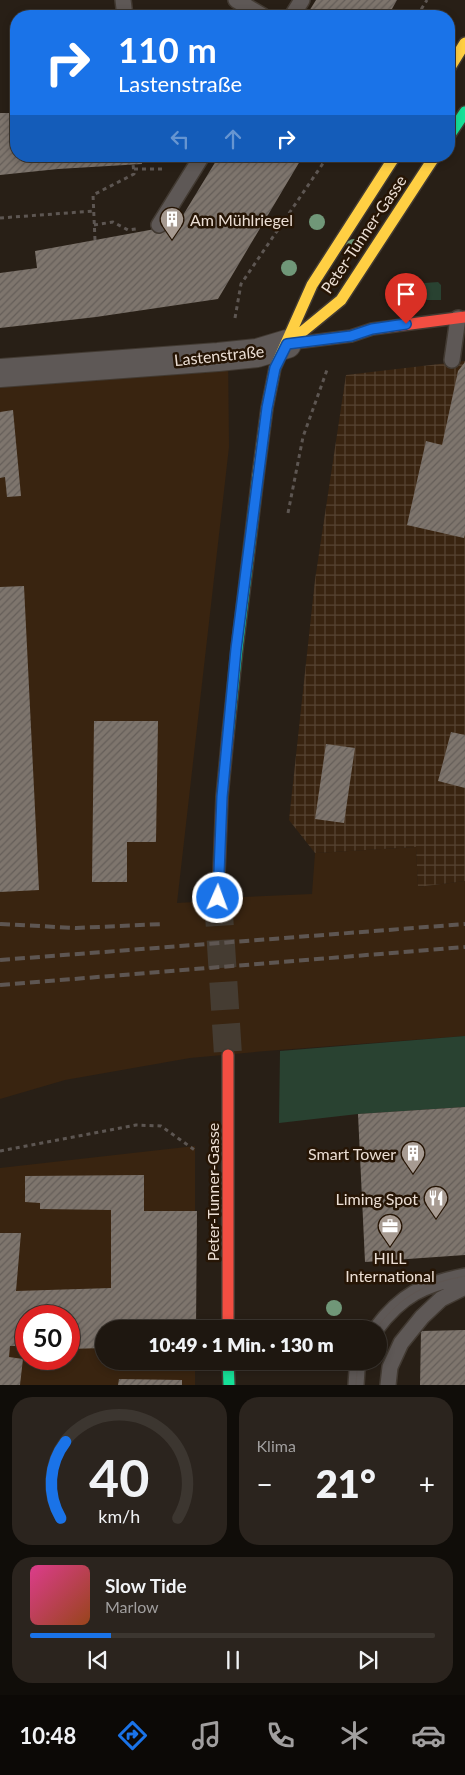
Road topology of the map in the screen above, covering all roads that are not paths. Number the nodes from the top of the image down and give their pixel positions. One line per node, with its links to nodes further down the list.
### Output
1 (236, 0): 2 (lane)
2 (253, 10)
3 (465, 43): 4 (main road)
4 (455, 60)
5 (465, 112): 6 (main road)
6 (455, 127)
7 (198, 162): 10 (lane)
8 (391, 162): 12 (main road, Peter-Tunner-Gasse)
9 (431, 162): 12 (main road, Peter-Tunner-Gasse)
10 (159, 225)
11 (462, 318): 12 (main road, Lastenstraße); 13 (lane)
12 (287, 344): 14 (street, Lastenstraße); 15 (main road, Peter-Tunner-Gasse)
13 (452, 360)
14 (0, 373)
15 (218, 898)
16 (228, 1055): 19 (main road, Peter-Tunner-Gasse)
17 (465, 1276): 20 (lane)
18 (465, 1287): 25 (lane)
19 (228, 1320)
20 (383, 1320)
21 (228, 1370): 23 (main road)
22 (357, 1370): 24 (lane)
23 (228, 1385)
24 (356, 1385)
25 (388, 1385)

